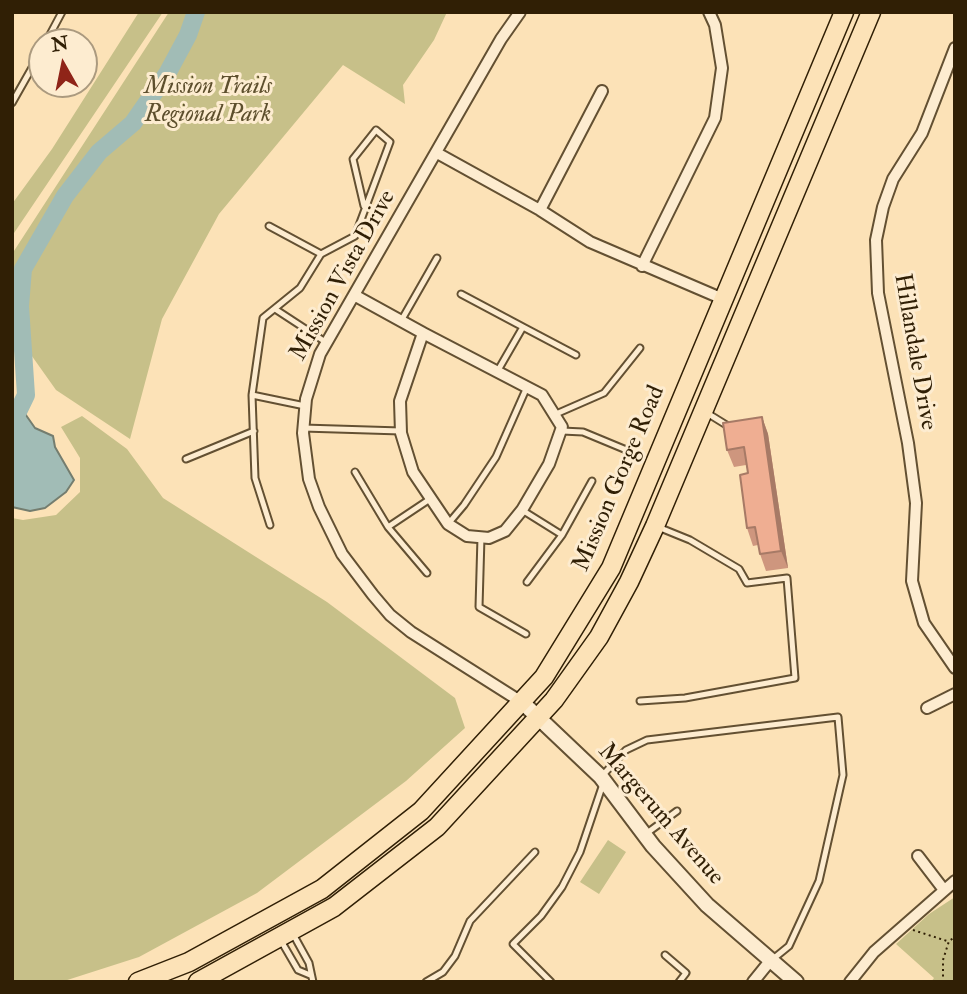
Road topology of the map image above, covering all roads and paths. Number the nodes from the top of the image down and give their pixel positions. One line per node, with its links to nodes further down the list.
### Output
1 (62, 12): 6 (lane)
2 (520, 12): 11 (street, Mission Vista Drive)
3 (709, 12): 17 (street)
4 (844, 12): 20 (main road, Mission Gorge Road)
5 (871, 12): 32 (main road, Mission Gorge Road)
6 (53, 28)
7 (955, 48): 54 (street, Hillandale Drive)
8 (28, 75): 10 (lane)
9 (602, 90): 13 (street)
10 (12, 103)
11 (437, 153): 13 (street); 19 (street, Mission Vista Drive)
12 (365, 206): 12 (lane); 15 (lane)
13 (540, 210): 17 (street)
14 (269, 226): 15 (lane)
15 (321, 254): 21 (lane)
16 (438, 258): 22 (lane)
17 (642, 266): 20 (street)
18 (461, 294): 23 (lane)
19 (354, 295): 22 (street); 25 (street, Mission Vista Drive)
20 (723, 299): 57 (main road, Mission Gorge Road)
21 (275, 309): 25 (lane); 30 (lane)
22 (401, 321): 24 (street)
23 (523, 327): 27 (lane); 28 (lane)
24 (423, 333): 28 (street); 37 (street)
25 (327, 343): 31 (street, Mission Vista Drive)
26 (640, 348): 33 (lane)
27 (576, 355)
28 (497, 372): 29 (street)
29 (527, 387): 33 (street); 45 (lane)
30 (252, 395): 31 (lane); 36 (lane)
31 (305, 406): 34 (street, Mission Vista Drive)
32 (704, 411): 35 (lane); 47 (main road, Mission Gorge Road)
33 (556, 414): 38 (street)
34 (303, 428): 37 (lane); 57 (street, Mission Vista Drive)
35 (730, 428)
36 (254, 431): 40 (lane); 46 (lane)
37 (401, 431): 43 (street)
38 (562, 431): 39 (lane); 44 (street)
39 (624, 449)
40 (186, 459)
41 (355, 472): 48 (lane)
42 (592, 481): 49 (lane)
43 (430, 499): 45 (street); 48 (lane)
44 (522, 510): 49 (lane); 50 (street)
45 (447, 524): 50 (street)
46 (270, 525)
47 (655, 526): 56 (lane); 59 (main road, Mission Gorge Road)
48 (388, 527): 51 (lane)
49 (562, 535): 52 (lane)
50 (481, 537): 53 (lane)
51 (427, 573)
52 (527, 582)
53 (526, 634)
54 (955, 668)
55 (955, 694): 58 (street)
56 (640, 701)
57 (523, 702): 59 (street, Margerum Avenue); 74 (main road, Mission Gorge Road)
58 (927, 708)
59 (540, 717): 60 (street, Margerum Avenue); 68 (main road, Mission Gorge Road)
60 (603, 779): 62 (street, Margerum Avenue); 72 (lane); 78 (lane)
61 (677, 811): 62 (lane)
62 (644, 835): 72 (street, Margerum Avenue)
63 (535, 852): 77 (lane)
64 (918, 856): 66 (street)
65 (955, 881): 66 (street)
66 (944, 890): 67 (street)
67 (904, 925): 70 (path); 82 (street)
68 (285, 935): 73 (lane); 73 (lane); 75 (main road, Mission Gorge Road)
69 (955, 937): 70 (path)
70 (948, 941): 83 (path)
71 (665, 955): 79 (lane)
72 (770, 961): 80 (street); 81 (street, Margerum Avenue)
73 (310, 975): 76 (lane)
74 (138, 982)
75 (198, 982)
76 (313, 982)
77 (426, 982)
78 (551, 982)
79 (679, 982)
80 (753, 982)
81 (796, 982)
82 (850, 982)
83 (943, 982)

